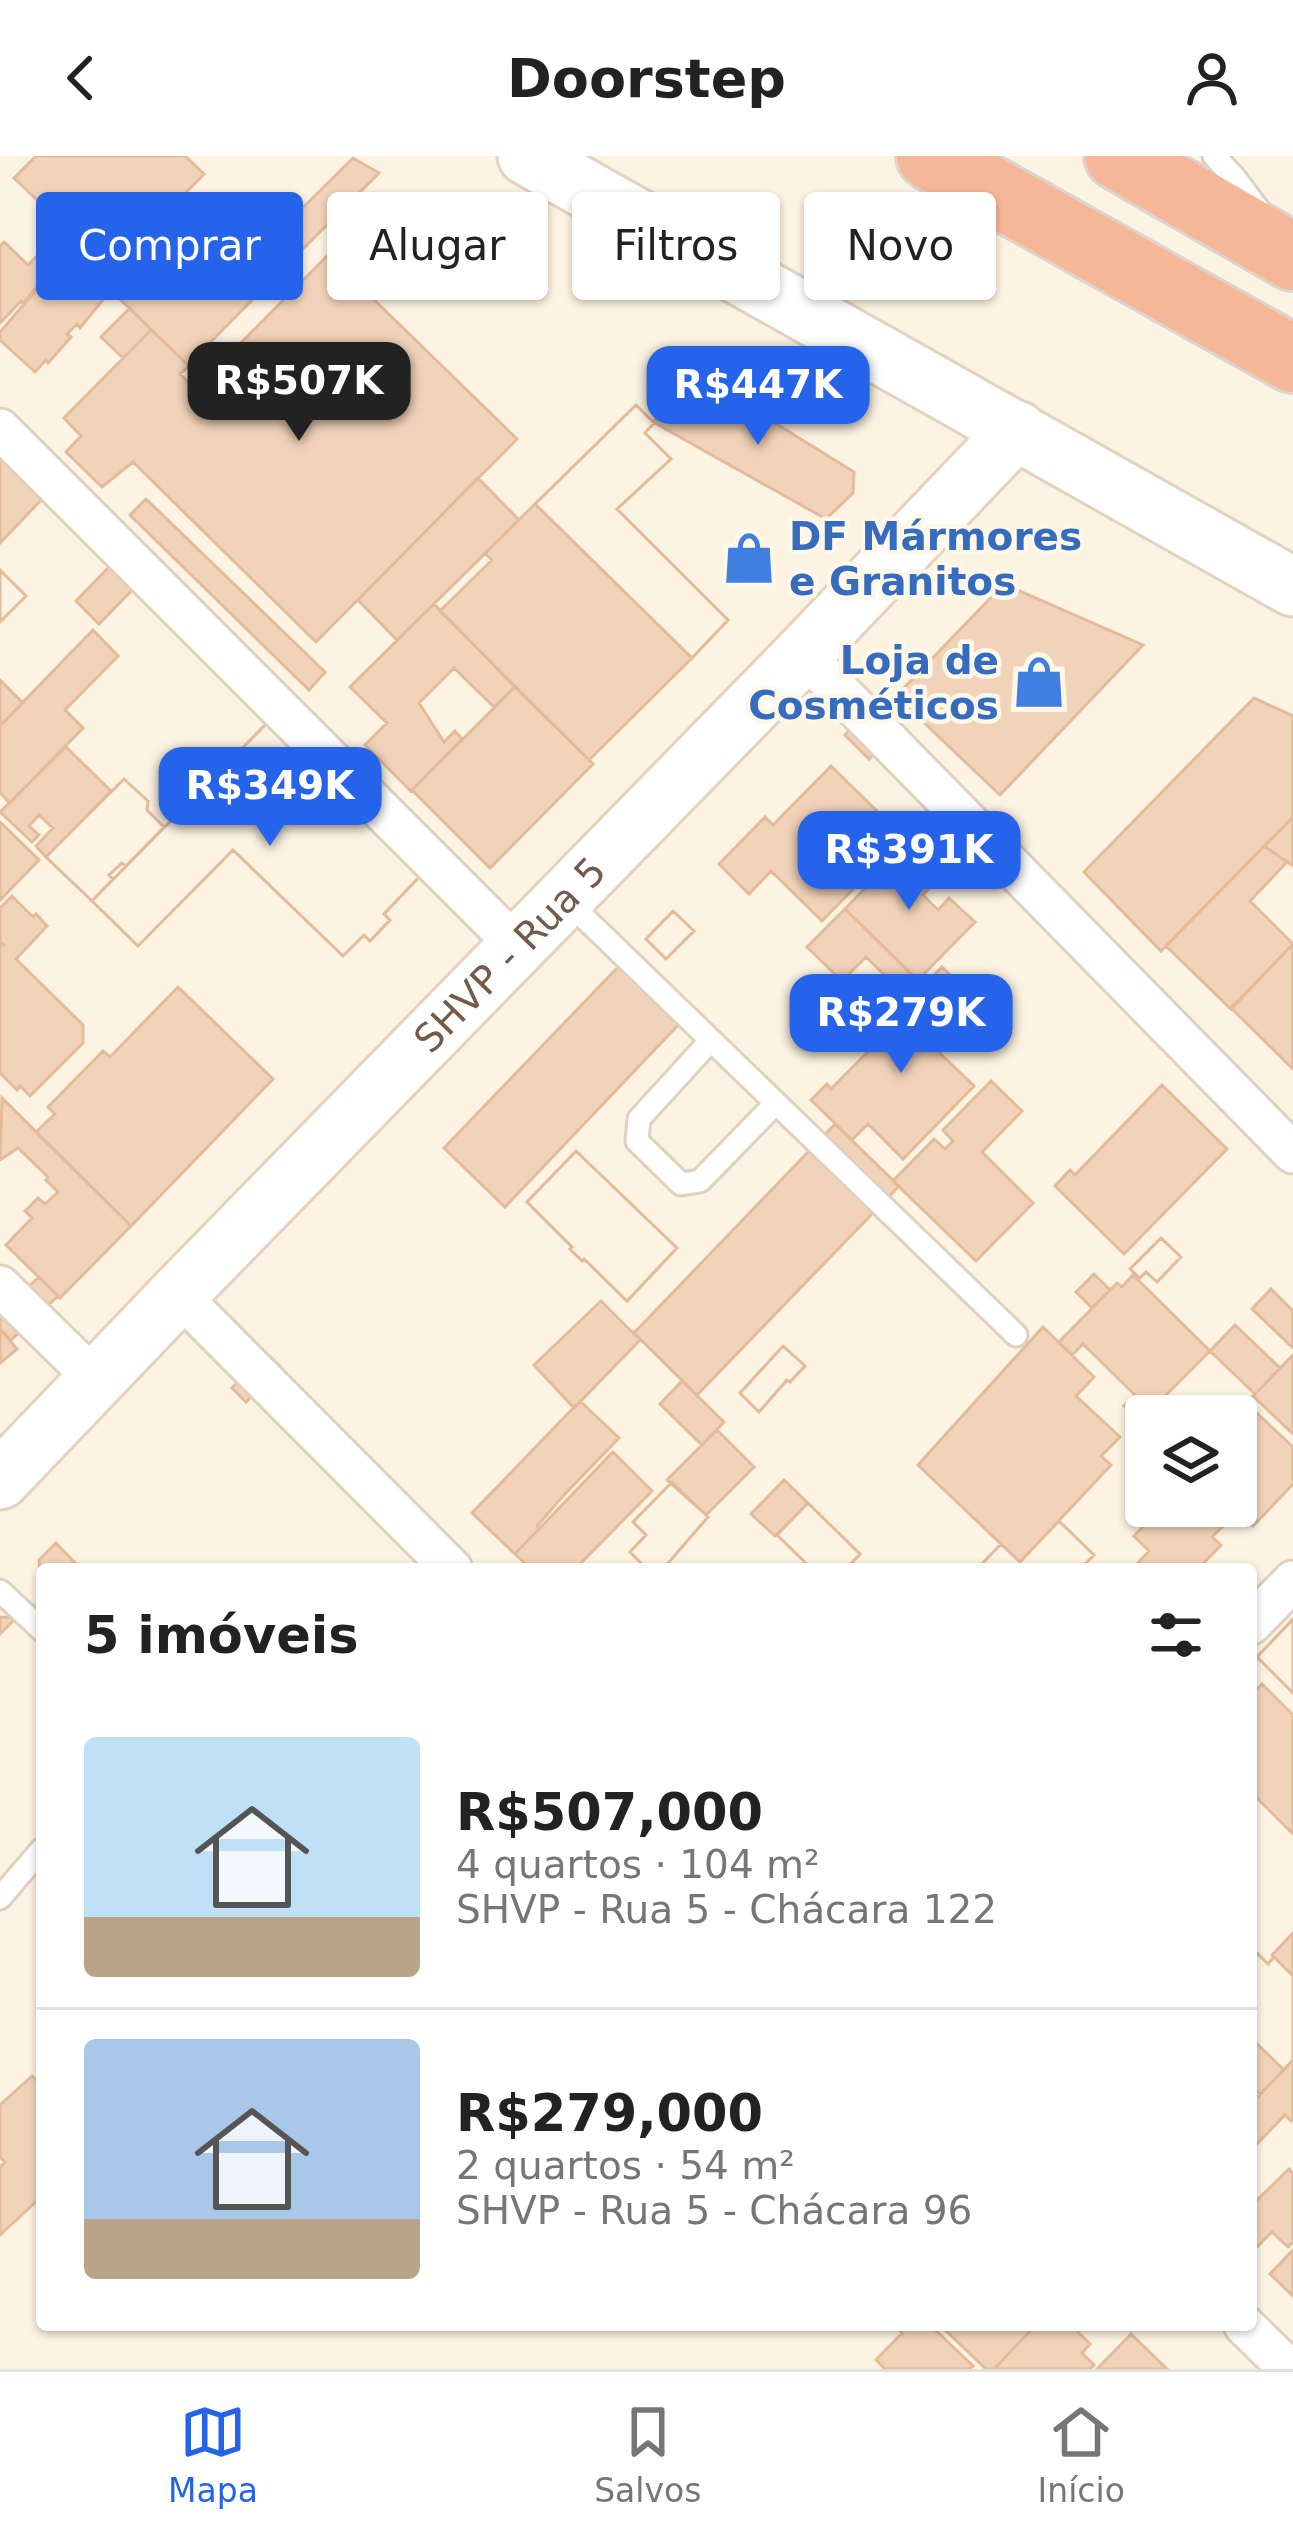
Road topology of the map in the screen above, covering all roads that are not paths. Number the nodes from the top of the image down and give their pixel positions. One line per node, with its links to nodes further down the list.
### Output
1 (526, 156): 8 (street)
2 (930, 156): 6 (highway)
3 (1118, 156): 5 (highway)
4 (1214, 156): 5 (lane)
5 (1293, 257)
6 (1293, 359)
7 (0, 429): 12 (street)
8 (1017, 430): 9 (street); 10 (street, SHVP - Rua 5)
9 (1293, 587)
10 (802, 654): 11 (street, SHVP - Rua 5); 15 (street)
11 (563, 897): 12 (street, SHVP - Rua 5); 13 (lane)
12 (516, 945): 17 (street, SHVP - Rua 5)
13 (711, 1040): 14 (lane); 14 (lane)
14 (776, 1102): 18 (lane)
15 (1293, 1153)
16 (0, 1286): 19 (street)
17 (178, 1294): 19 (street, SHVP - Rua 5); 21 (street)
18 (1016, 1335)
19 (97, 1381): 20 (street, SHVP - Rua 5)
20 (0, 1480)
21 (446, 1563)
22 (1293, 1581): 24 (street)
23 (0, 1591): 25 (lane)
24 (1257, 1618)
25 (36, 1624)
26 (36, 1856): 27 (lane)
27 (0, 1898)
28 (1250, 2331): 29 (street)
29 (1289, 2369)

